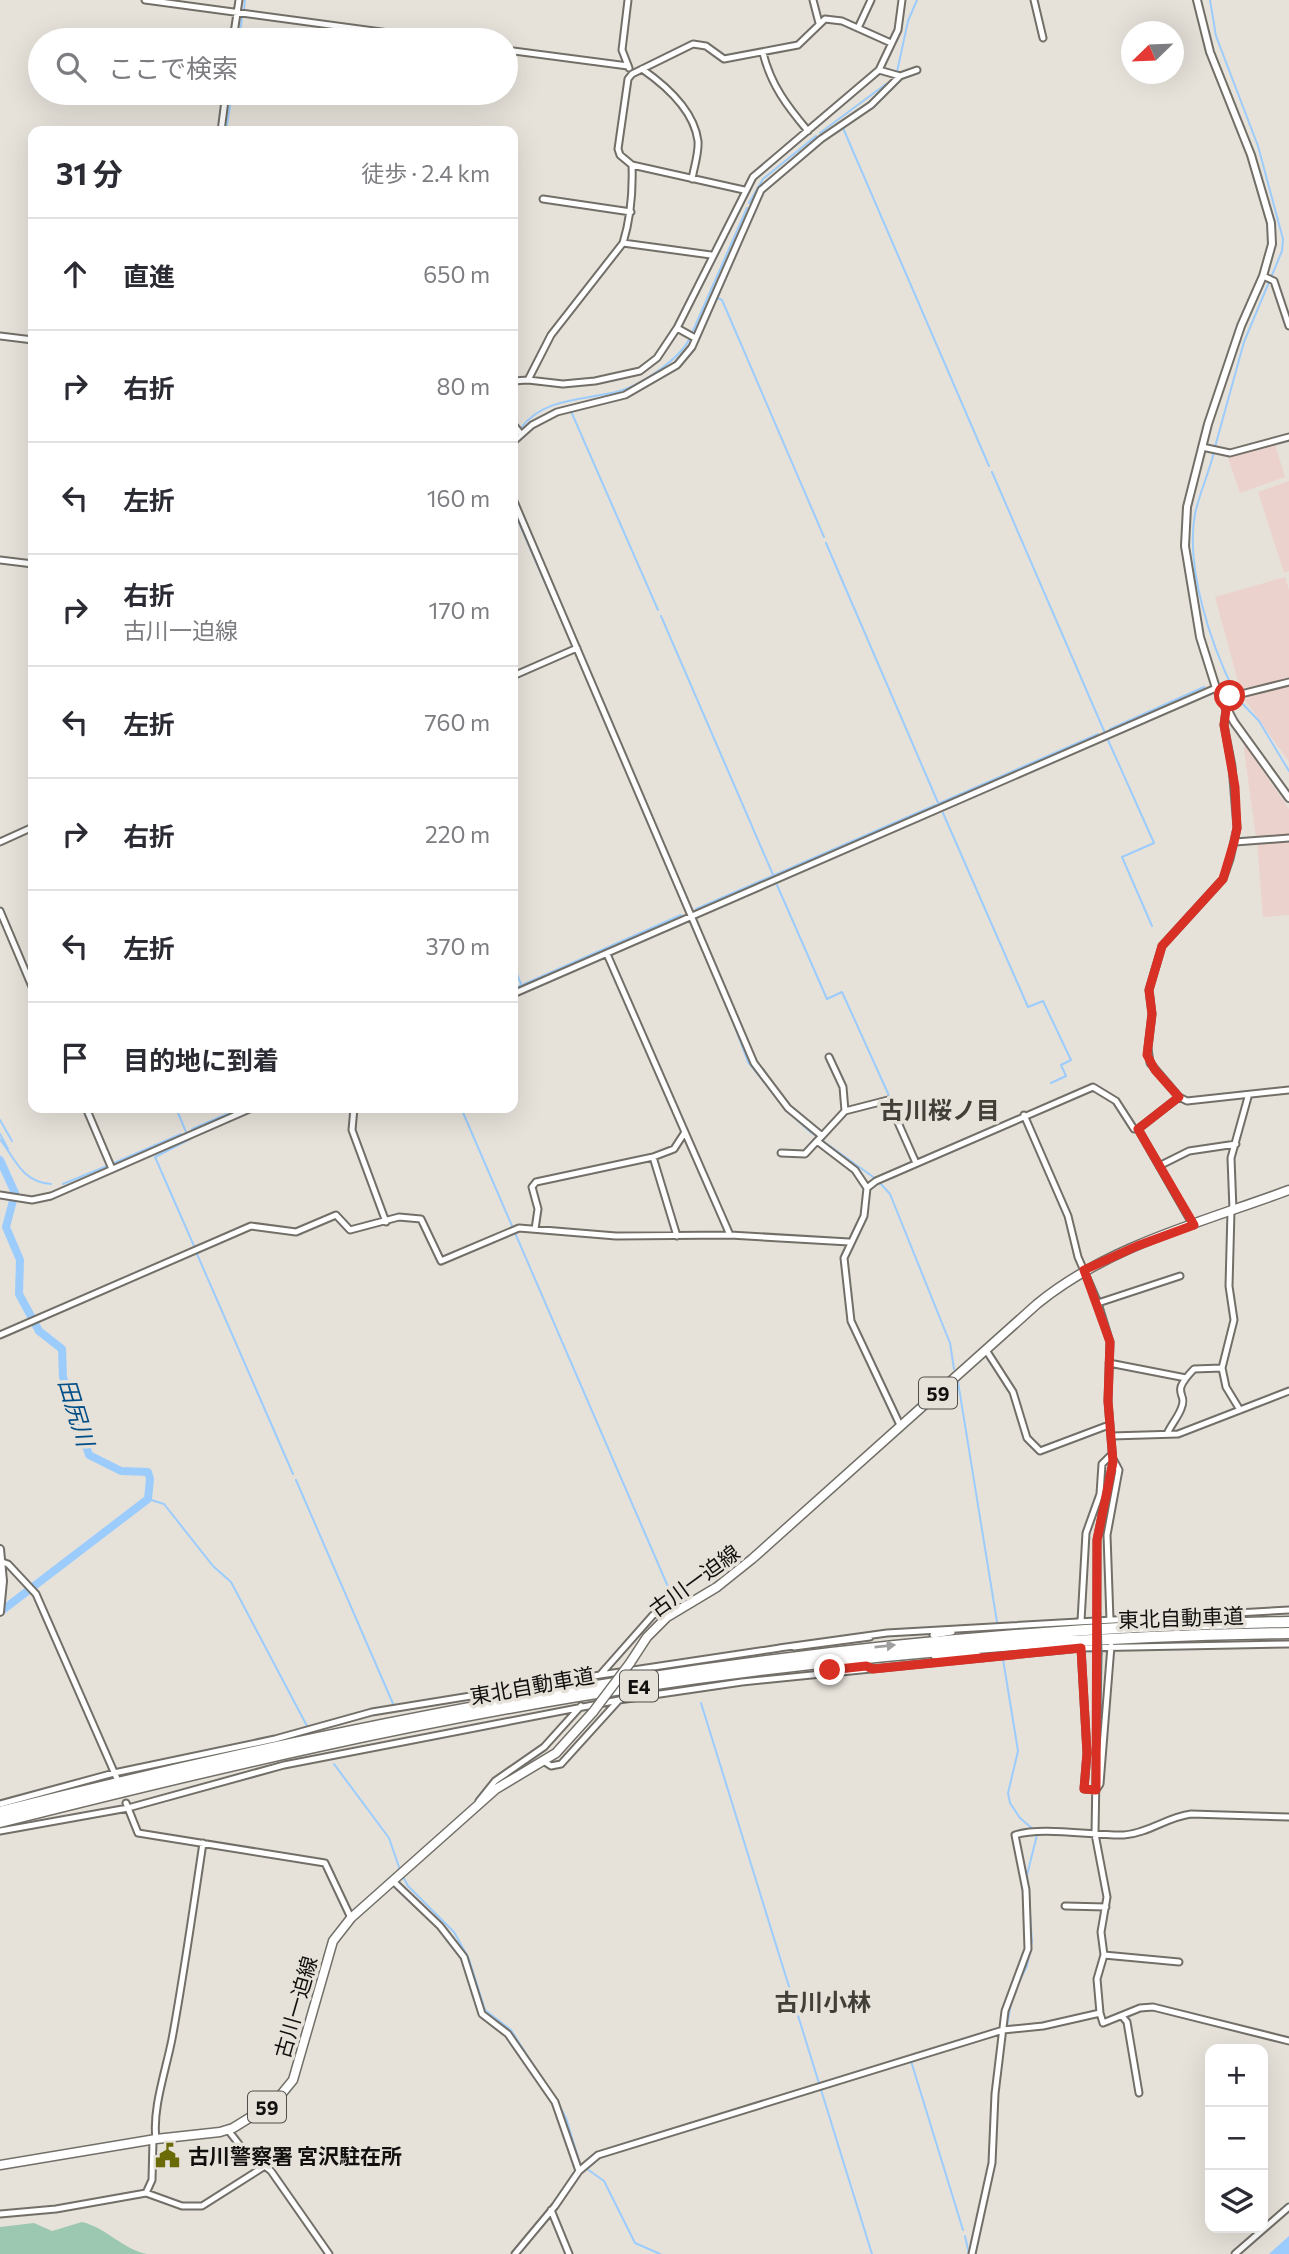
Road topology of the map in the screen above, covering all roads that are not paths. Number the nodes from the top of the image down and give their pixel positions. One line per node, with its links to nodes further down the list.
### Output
1 (145, 0): 9 (street)
2 (239, 0): 9 (street)
3 (628, 0): 18 (street)
4 (813, 0): 10 (street)
5 (871, 0): 13 (street)
6 (902, 0): 15 (street)
7 (1034, 0): 14 (street)
8 (1197, 0): 37 (street)
9 (237, 14): 11 (street); 12 (street)
10 (820, 23): 13 (street); 17 (street)
11 (235, 28)
12 (346, 28)
13 (858, 28): 15 (street)
14 (1043, 38)
15 (891, 43): 20 (street)
16 (518, 52): 18 (street)
17 (764, 53): 19 (street); 26 (street)
18 (628, 66): 22 (street)
19 (642, 69): 22 (street); 29 (street)
20 (879, 70): 23 (street); 26 (street)
21 (917, 70): 23 (street)
22 (632, 74): 28 (street)
23 (900, 76): 27 (street)
24 (224, 105): 25 (street)
25 (222, 126)
26 (810, 129): 27 (street); 30 (street)
27 (821, 139): 33 (street)
28 (632, 165): 29 (street); 34 (street)
29 (692, 179): 30 (street)
30 (744, 190): 32 (street)
31 (543, 199): 34 (street)
32 (739, 201): 33 (street); 36 (street)
33 (754, 209): 41 (street)
34 (631, 212): 35 (street)
35 (622, 243): 36 (street); 43 (street)
36 (711, 255): 39 (street)
37 (1263, 276): 38 (street); 49 (street)
38 (1289, 326)
39 (677, 328): 41 (street); 43 (street)
40 (0, 336): 42 (street)
41 (695, 338): 46 (street)
42 (28, 339)
43 (528, 380): 44 (street)
44 (518, 381)
45 (518, 430): 46 (street)
46 (521, 434): 47 (street)
47 (518, 437)
48 (1289, 437): 49 (street)
49 (1202, 447): 56 (street)
50 (518, 511): 53 (street)
51 (0, 559): 52 (street)
52 (28, 563)
53 (576, 649): 54 (street); 65 (street)
54 (518, 674)
55 (1289, 682): 57 (street)
56 (1216, 688): 57 (street); 65 (street)
57 (1221, 699): 58 (street)
58 (1226, 710): 59 (street); 63 (street)
59 (1289, 798)
60 (28, 829): 62 (street)
61 (1289, 838): 63 (street)
62 (0, 842)
63 (1234, 842): 71 (street)
64 (0, 911): 67 (street)
65 (693, 917): 66 (street); 80 (street)
66 (607, 954): 68 (street); 79 (street)
67 (28, 977)
68 (518, 992)
69 (829, 1058): 73 (street)
70 (1289, 1090): 72 (street)
71 (1179, 1097): 72 (street); 78 (street)
72 (1248, 1097): 81 (street)
73 (845, 1111): 80 (street); 84 (street)
74 (88, 1113): 86 (street)
75 (241, 1113): 86 (street)
76 (354, 1113): 91 (street)
77 (1024, 1115): 78 (street); 84 (street); 97 (street)
78 (1138, 1129): 85 (street)
79 (685, 1132): 83 (street); 95 (street)
80 (819, 1138): 82 (street); 87 (street)
81 (1236, 1144): 85 (street); 90 (street)
82 (781, 1153)
83 (653, 1157): 93 (street); 94 (street)
84 (916, 1163): 87 (street)
85 (1159, 1166): 92 (street)
86 (113, 1169): 89 (street)
87 (867, 1188): 96 (street)
88 (1289, 1190): 90 (main road, 古川一迫線 / 59)
89 (0, 1195)
90 (1232, 1211): 92 (main road, 古川一迫線 / 59); 103 (street)
91 (386, 1222): 93 (street); 100 (street)
92 (1194, 1225): 97 (main road, 古川一迫線 / 59)
93 (536, 1229): 94 (street)
94 (677, 1236): 95 (street)
95 (730, 1236): 96 (street)
96 (849, 1242): 108 (street)
97 (1084, 1270): 99 (street); 101 (main road, 古川一迫線 / 59)
98 (1180, 1276): 99 (street)
99 (1098, 1303): 102 (street)
100 (0, 1335)
101 (986, 1350): 107 (street); 108 (main road, 古川一迫線 / 59)
102 (1110, 1363): 104 (street); 107 (street)
103 (1222, 1368): 104 (street); 106 (street)
104 (1186, 1378): 109 (street)
105 (1289, 1391): 106 (street)
106 (1240, 1410): 109 (street)
107 (1109, 1425): 110 (street)
108 (900, 1426): 116 (main road, 古川一迫線 / 59)
109 (1167, 1434): 110 (street)
110 (1111, 1436): 111 (street)
111 (1111, 1455): 117 (street); 118 (street); 138 (street, bridge)
112 (0, 1549): 113 (street)
113 (2, 1562): 114 (street); 136 (street)
114 (0, 1610)
115 (1289, 1610): 117 (street)
116 (667, 1617): 131 (street); 135 (main road, 古川一迫線 / 59, bridge)
117 (1110, 1620): 118 (street)
118 (1081, 1621): 120 (street)
119 (1289, 1622): 142 (highway, 東北自動車道 / E4, one-way to 119)
120 (979, 1626): 121 (street); 123 (street)
121 (887, 1633): 126 (street); 126 (street)
122 (1289, 1633): 144 (highway, 東北自動車道 / E4)
123 (933, 1635)
124 (1289, 1644): 125 (street)
125 (1111, 1646): 127 (street); 138 (street)
126 (779, 1648): 131 (street)
127 (1081, 1648): 129 (street); 138 (street)
128 (934, 1656): 129 (street)
129 (983, 1658): 130 (street)
130 (873, 1669): 132 (street); 132 (street)
131 (600, 1675): 136 (street)
132 (789, 1677): 133 (street)
133 (619, 1700): 134 (street); 135 (street)
134 (581, 1706): 140 (street); 141 (street)
135 (545, 1762): 141 (main road, 古川一迫線 / 59)
136 (114, 1773): 137 (street); 139 (street)
137 (118, 1781)
138 (1096, 1790): 146 (street)
139 (0, 1804)
140 (127, 1805): 145 (street); 147 (street)
141 (477, 1805): 148 (main road, 古川一迫線 / 59)
142 (0, 1812)
143 (1289, 1817): 146 (street)
144 (0, 1822)
145 (0, 1831)
146 (1095, 1834): 150 (street); 156 (street)
147 (203, 1843): 151 (street); 160 (street)
148 (399, 1877): 151 (main road, 古川一迫線 / 59); 163 (street)
149 (1065, 1906): 150 (street)
150 (1106, 1907): 152 (street)
151 (351, 1918): 159 (main road, 古川一迫線 / 59)
152 (1104, 1955): 153 (street); 154 (street)
153 (1179, 1962)
154 (1100, 2013): 155 (street); 156 (street)
155 (1122, 2016): 157 (street); 158 (street)
156 (1006, 2029): 163 (street); 171 (street)
157 (1289, 2041)
158 (1139, 2093)
159 (228, 2130): 160 (main road, 古川一迫線 / 59); 162 (street)
160 (154, 2139): 161 (main road, 古川一迫線 / 59); 164 (street)
161 (0, 2165)
162 (265, 2166): 164 (street); 168 (street)
163 (581, 2168): 166 (street)
164 (146, 2193): 167 (street)
165 (1289, 2207): 172 (street)
166 (551, 2210): 169 (street); 170 (street)
167 (0, 2214)
168 (329, 2254)
169 (515, 2254)
170 (569, 2254)
171 (972, 2254)
172 (1236, 2254)

